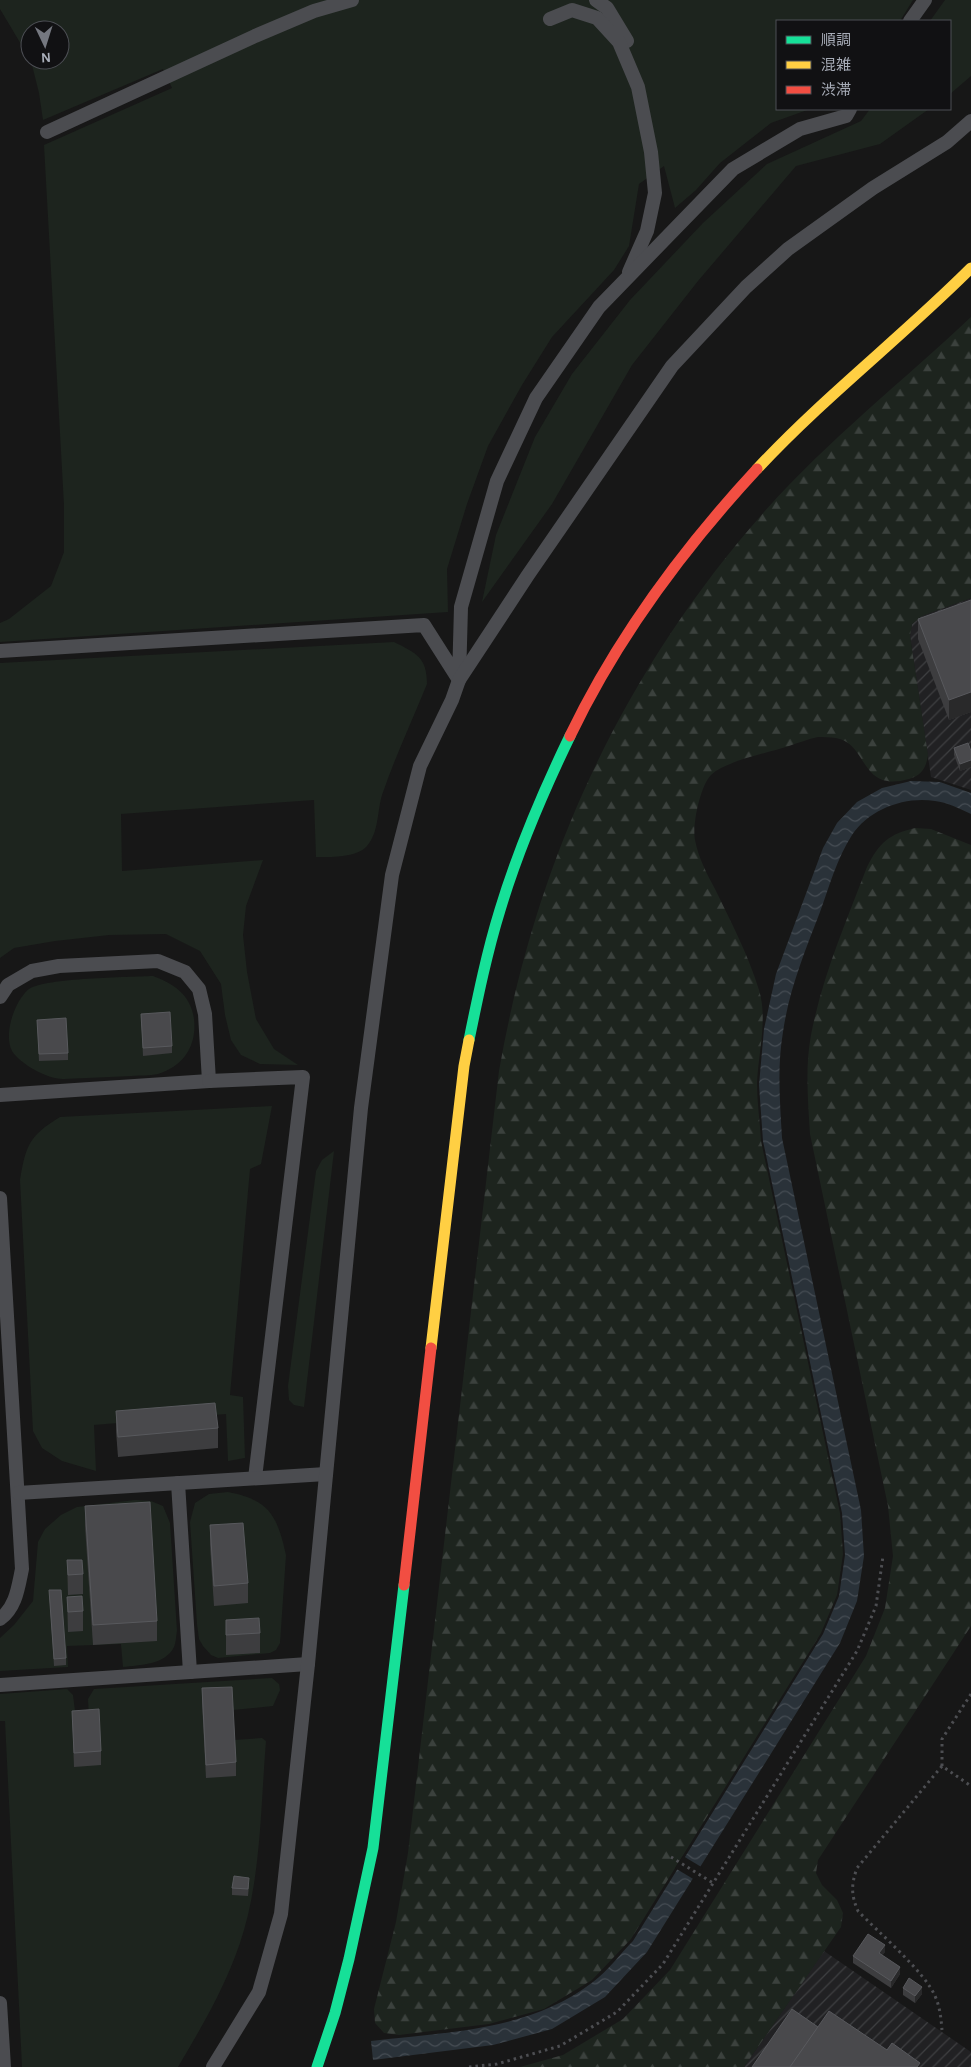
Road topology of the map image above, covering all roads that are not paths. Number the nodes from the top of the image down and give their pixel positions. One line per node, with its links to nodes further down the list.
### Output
1 (352, 0): 9 (lane)
2 (596, 0): 6 (lane)
3 (925, 0): 5 (lane)
4 (550, 19): 6 (lane)
5 (911, 20)
6 (638, 87): 11 (lane)
7 (849, 110): 11 (lane)
8 (971, 121): 13 (lane)
9 (47, 132)
10 (971, 268): 29 (street)
11 (624, 282): 13 (lane)
12 (0, 651): 13 (lane)
13 (459, 680): 18 (lane)
14 (0, 997): 15 (lane)
15 (209, 1081): 16 (lane); 19 (lane)
16 (0, 1095)
17 (0, 1198): 21 (lane)
18 (326, 1474): 19 (lane); 23 (lane)
19 (255, 1478): 20 (lane)
20 (178, 1483): 21 (lane); 24 (lane)
21 (18, 1493): 22 (lane)
22 (0, 1619)
23 (308, 1664): 24 (lane); 28 (lane)
24 (190, 1672): 25 (lane)
25 (0, 1685)
26 (0, 2004): 27 (lane)
27 (4, 2067)
28 (213, 2067)
29 (317, 2067)

